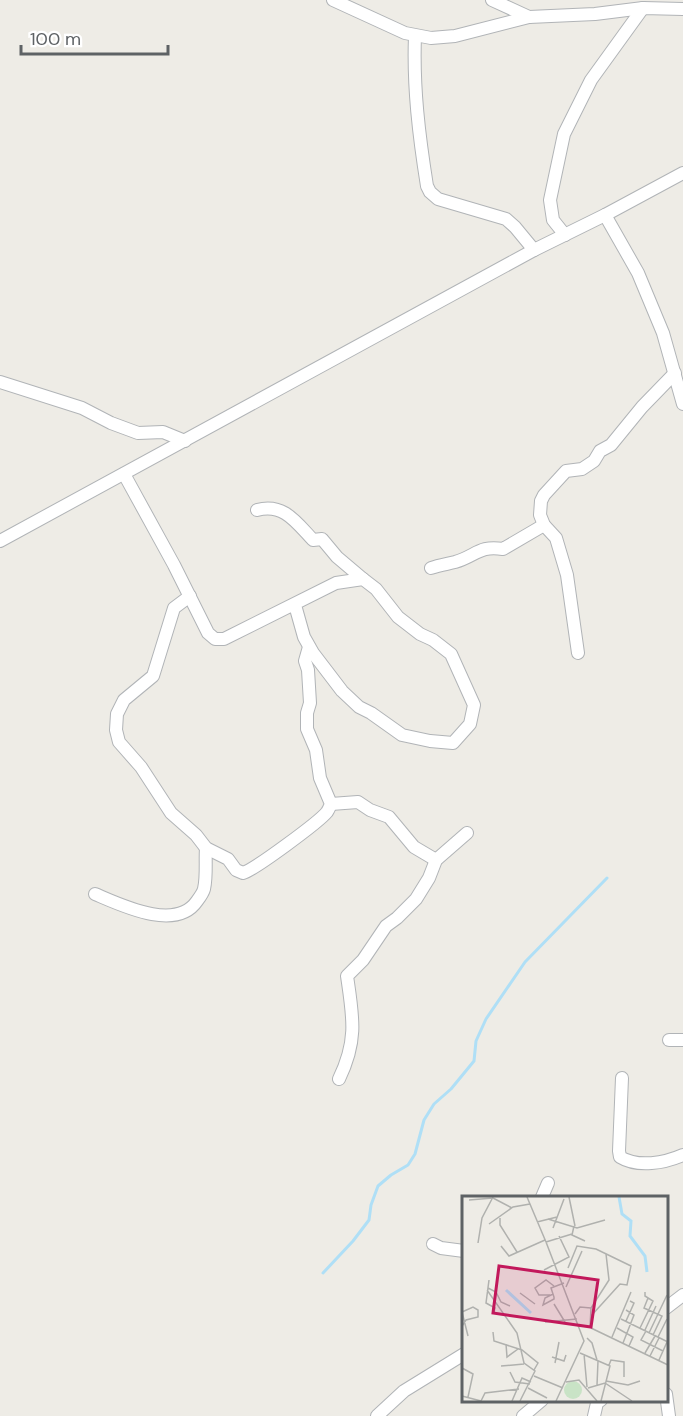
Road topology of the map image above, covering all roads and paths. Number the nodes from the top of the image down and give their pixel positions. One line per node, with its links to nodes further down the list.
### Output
1 (333, 0): 6 (street)
2 (492, 0): 5 (street)
3 (643, 8): 4 (street); 5 (street); 9 (street)
4 (683, 9)
5 (529, 17): 6 (street)
6 (415, 36): 10 (street)
7 (683, 173): 8 (street)
8 (605, 215): 9 (street); 11 (street)
9 (564, 235): 10 (street)
10 (534, 250): 14 (street)
11 (675, 373): 13 (street); 17 (street)
12 (0, 382): 14 (street)
13 (683, 404)
14 (185, 441): 15 (street)
15 (123, 474): 18 (street); 21 (street)
16 (257, 510): 20 (street)
17 (544, 525): 19 (street); 24 (street)
18 (0, 541)
19 (431, 568)
20 (363, 579): 22 (street); 23 (street)
21 (190, 596): 22 (street); 27 (street)
22 (295, 605): 23 (street)
23 (309, 647): 25 (street)
24 (578, 653)
25 (332, 804): 27 (street); 28 (street)
26 (467, 832): 28 (street)
27 (206, 848): 29 (street)
28 (436, 860): 33 (street)
29 (94, 894)
30 (669, 1040): 31 (street)
31 (683, 1040)
32 (622, 1078): 34 (street)
33 (339, 1079)
34 (683, 1155)
35 (548, 1183): 36 (street)
36 (542, 1196)
37 (433, 1244): 38 (street)
38 (462, 1251)
39 (683, 1295): 40 (street)
40 (668, 1306)
41 (462, 1355): 45 (street)
42 (541, 1401): 46 (street)
43 (600, 1401): 47 (street)
44 (667, 1401): 48 (street)
45 (377, 1416)
46 (523, 1416)
47 (594, 1416)
48 (669, 1416)

